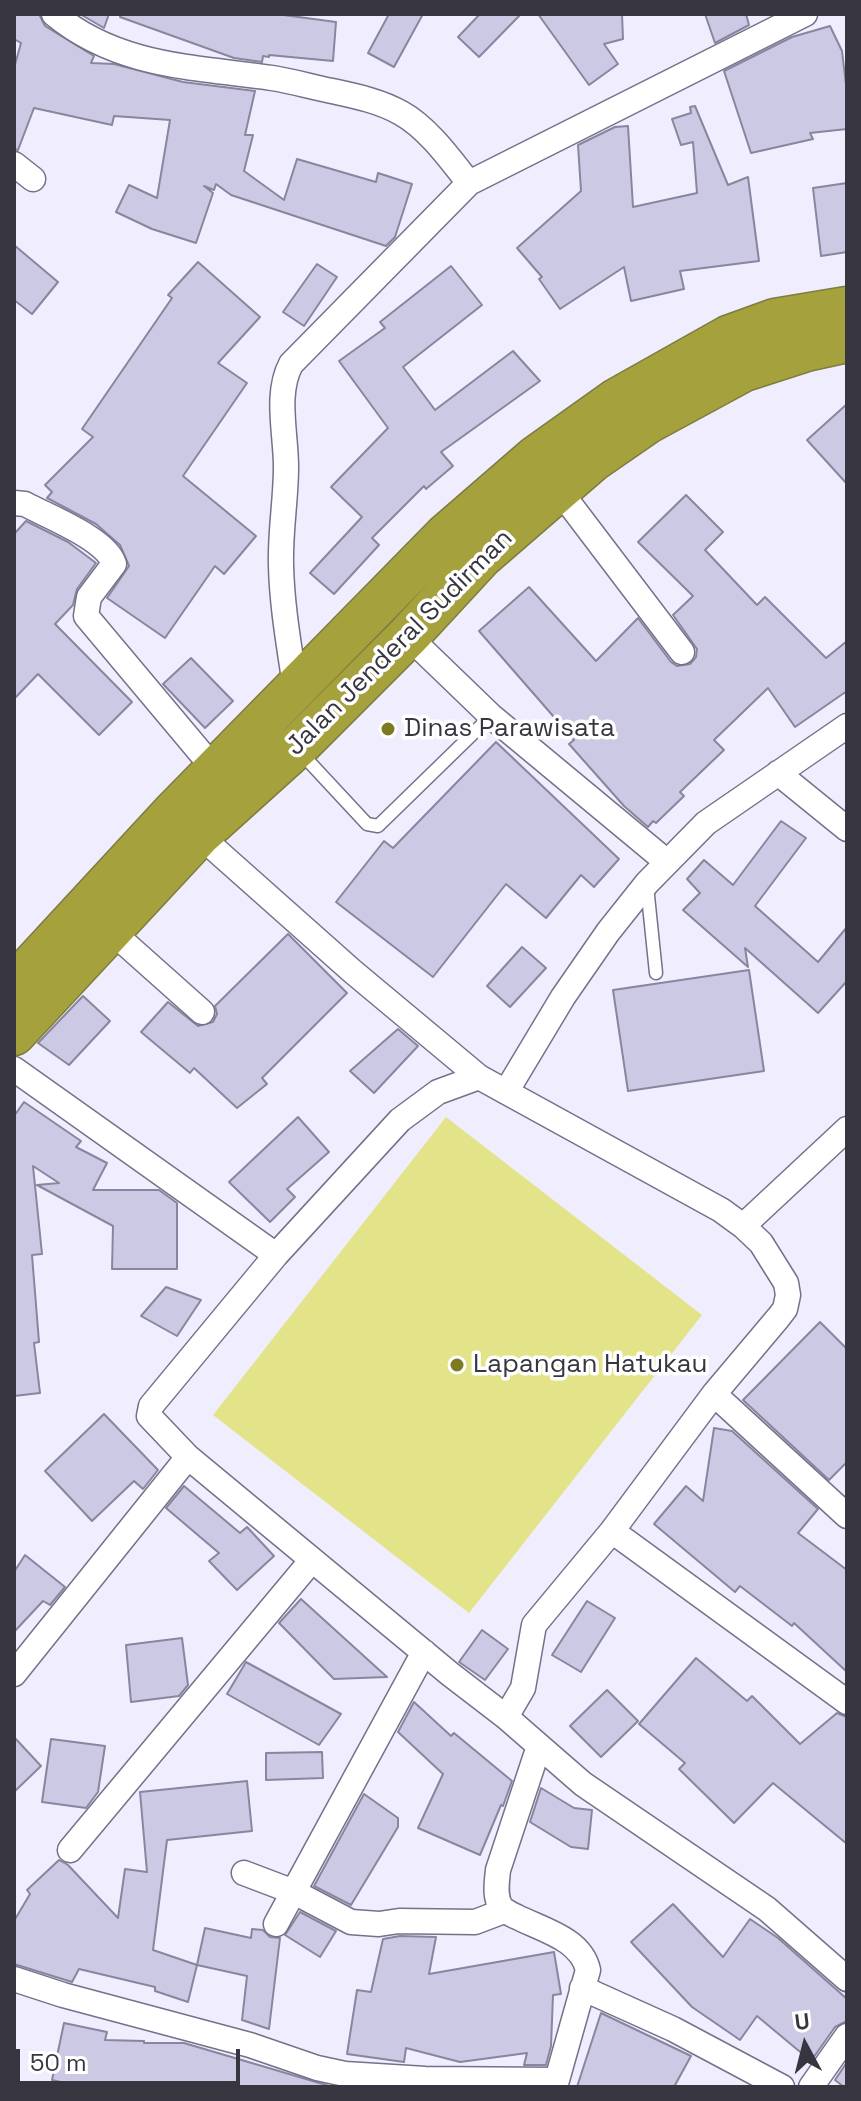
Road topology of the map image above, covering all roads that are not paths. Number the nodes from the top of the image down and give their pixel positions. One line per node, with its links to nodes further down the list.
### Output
1 (54, 14): 3 (street)
2 (805, 14): 3 (street)
3 (469, 183): 9 (street)
4 (845, 336): 5 (highway, Jalan Jenderal Sudirman); 9 (highway, Jalan Jenderal Sudirman)
5 (559, 490): 7 (highway, Jalan Jenderal Sudirman); 8 (street)
6 (14, 503): 13 (street)
7 (408, 636): 10 (street); 12 (highway, Jalan Jenderal Sudirman)
8 (682, 652)
9 (295, 691): 12 (highway, Jalan Jenderal Sudirman)
10 (491, 716): 12 (lane); 17 (street)
11 (847, 726): 14 (street)
12 (285, 736): 13 (highway, Jalan Jenderal Sudirman); 16 (highway, Jalan Jenderal Sudirman)
13 (216, 771): 21 (highway, Jalan Jenderal Sudirman)
14 (778, 773): 15 (street); 17 (street)
15 (847, 829)
16 (199, 835): 19 (highway, Jalan Jenderal Sudirman); 25 (street)
17 (667, 862): 18 (street)
18 (647, 883): 20 (lane); 26 (street)
19 (110, 930): 22 (street); 23 (highway, Jalan Jenderal Sudirman)
20 (656, 973)
21 (14, 985)
22 (202, 1012)
23 (14, 1034)
24 (14, 1069): 29 (street)
25 (479, 1077): 26 (street); 29 (street)
26 (506, 1092): 28 (street)
27 (847, 1129): 28 (street)
28 (743, 1226): 30 (street)
29 (276, 1255): 31 (street)
30 (714, 1394): 32 (street); 33 (street)
31 (188, 1457): 34 (street); 36 (street)
32 (847, 1516)
33 (612, 1531): 37 (street); 38 (street)
34 (312, 1560): 35 (street); 40 (street)
35 (424, 1652): 38 (street); 42 (street)
36 (14, 1674)
37 (847, 1702)
38 (506, 1717): 39 (street)
39 (539, 1746): 43 (street); 46 (street)
40 (70, 1850)
41 (244, 1873): 42 (street)
42 (294, 1892): 43 (street); 44 (street)
43 (504, 1911): 47 (street)
44 (276, 1924)
45 (14, 1979): 49 (street)
46 (847, 1979)
47 (582, 1988): 49 (street); 50 (street)
48 (847, 2036): 51 (street)
49 (556, 2084)
50 (782, 2087)
51 (811, 2087)

